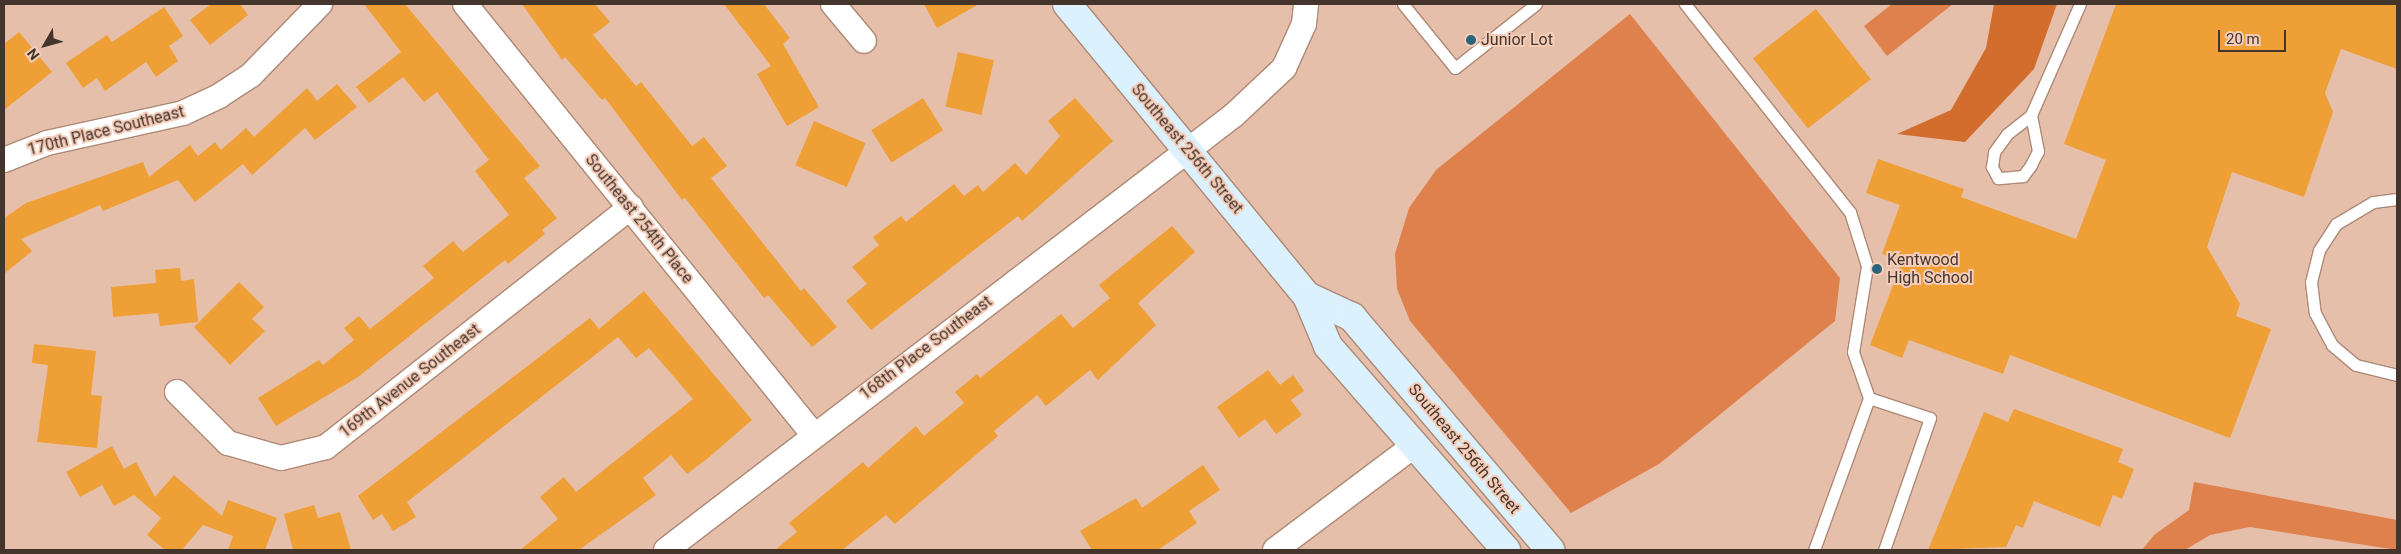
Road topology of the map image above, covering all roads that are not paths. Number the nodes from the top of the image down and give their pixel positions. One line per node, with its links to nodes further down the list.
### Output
1 (320, 4): 13 (street, 170th Place Southeast)
2 (465, 4): 15 (street, Southeast 254th Place)
3 (833, 4): 10 (street)
4 (1067, 4): 12 (main road, Southeast 256th Street)
5 (1306, 4): 12 (street, 168th Place Southeast)
6 (1403, 4): 7 (lane)
7 (1536, 4)
8 (1685, 4): 19 (lane)
9 (2080, 4): 11 (lane)
10 (864, 41)
11 (2031, 115): 11 (lane)
12 (1189, 151): 16 (main road, Southeast 256th Street); 20 (street, 168th Place Southeast)
13 (4, 160)
14 (2397, 198): 17 (lane)
15 (630, 208): 18 (street, 169th Avenue Southeast); 20 (street, Southeast 254th Place)
16 (1307, 296): 21 (main road, Southeast 256th Street); 25 (main road, Southeast 256th Street)
17 (2397, 375)
18 (177, 392)
19 (1869, 398): 26 (lane); 27 (lane)
20 (813, 434): 22 (street, 168th Place Southeast)
21 (1416, 444): 23 (street); 24 (main road, Southeast 256th Street)
22 (666, 550)
23 (1275, 550)
24 (1506, 550)
25 (1550, 550)
26 (1814, 550)
27 (1884, 550)

